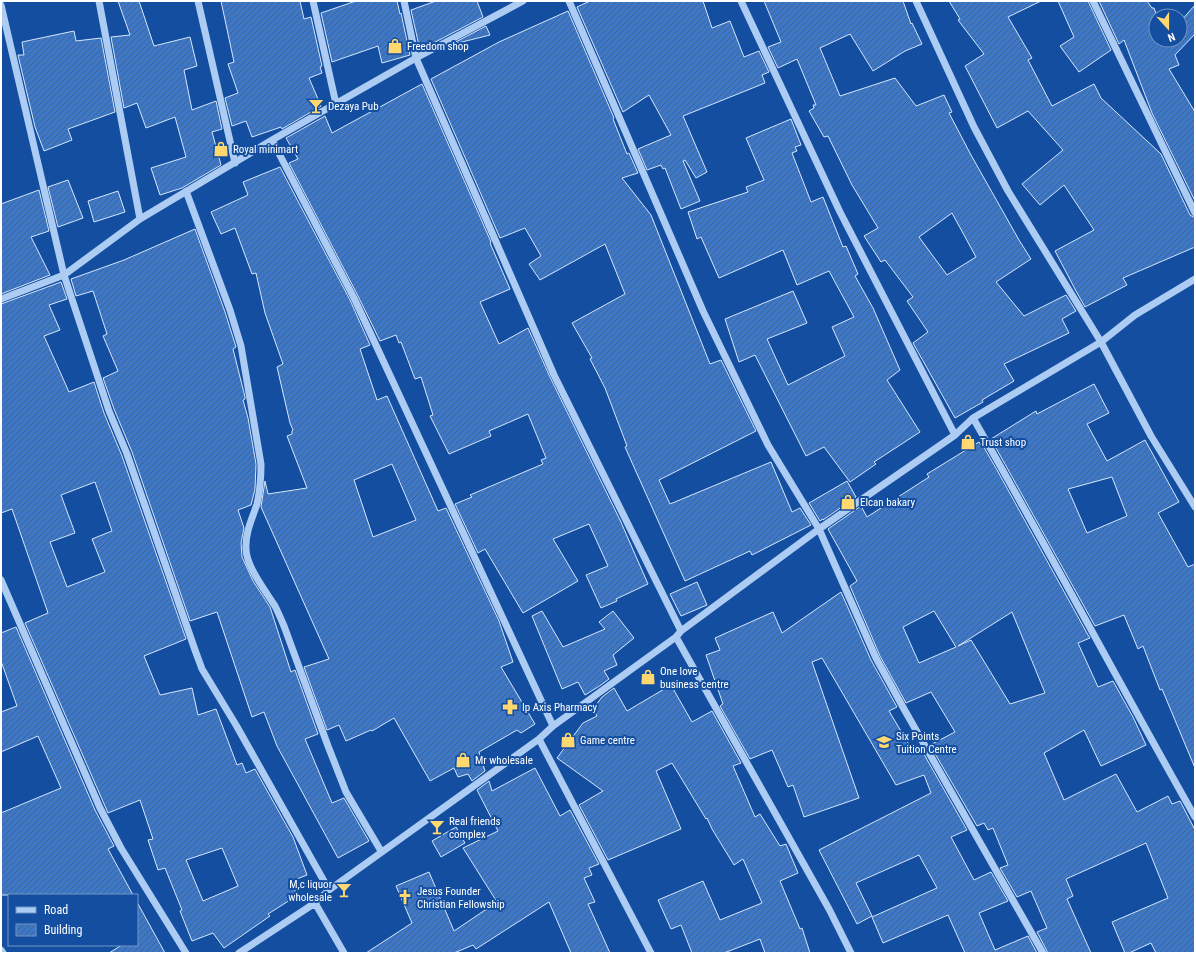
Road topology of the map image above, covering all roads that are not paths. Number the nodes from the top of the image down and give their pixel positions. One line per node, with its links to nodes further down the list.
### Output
1 (99, 1): 18 (street)
2 (198, 1): 15 (street)
3 (313, 1): 13 (street)
4 (404, 1): 12 (street)
5 (523, 1): 11 (street)
6 (569, 1): 26 (street)
7 (741, 1): 24 (street)
8 (916, 1): 22 (street)
9 (1093, 1): 17 (street)
10 (1, 5): 19 (street)
11 (507, 5): 12 (street)
12 (416, 58): 13 (street); 28 (street)
13 (336, 104): 14 (street)
14 (272, 140): 15 (street); 29 (street)
15 (235, 163): 16 (street)
16 (186, 191): 18 (street); 32 (street)
17 (1195, 213)
18 (140, 219): 19 (street)
19 (64, 275): 21 (street); 33 (street)
20 (1195, 280): 22 (street)
21 (1, 299)
22 (1101, 342): 23 (street); 25 (street)
23 (973, 418): 24 (street); 31 (street)
24 (955, 435): 26 (street)
25 (1195, 507)
26 (819, 529): 28 (street); 42 (street)
27 (1, 580): 37 (street)
28 (679, 634): 29 (street); 41 (street)
29 (553, 726): 30 (street)
30 (539, 739): 32 (street); 40 (street)
31 (1195, 817)
32 (381, 852): 33 (street)
33 (329, 890): 34 (street)
34 (315, 903): 38 (street); 39 (street)
35 (1, 950): 36 (street)
36 (3, 953)
37 (186, 953)
38 (239, 953)
39 (344, 953)
40 (652, 953)
41 (851, 953)
42 (1043, 953)

